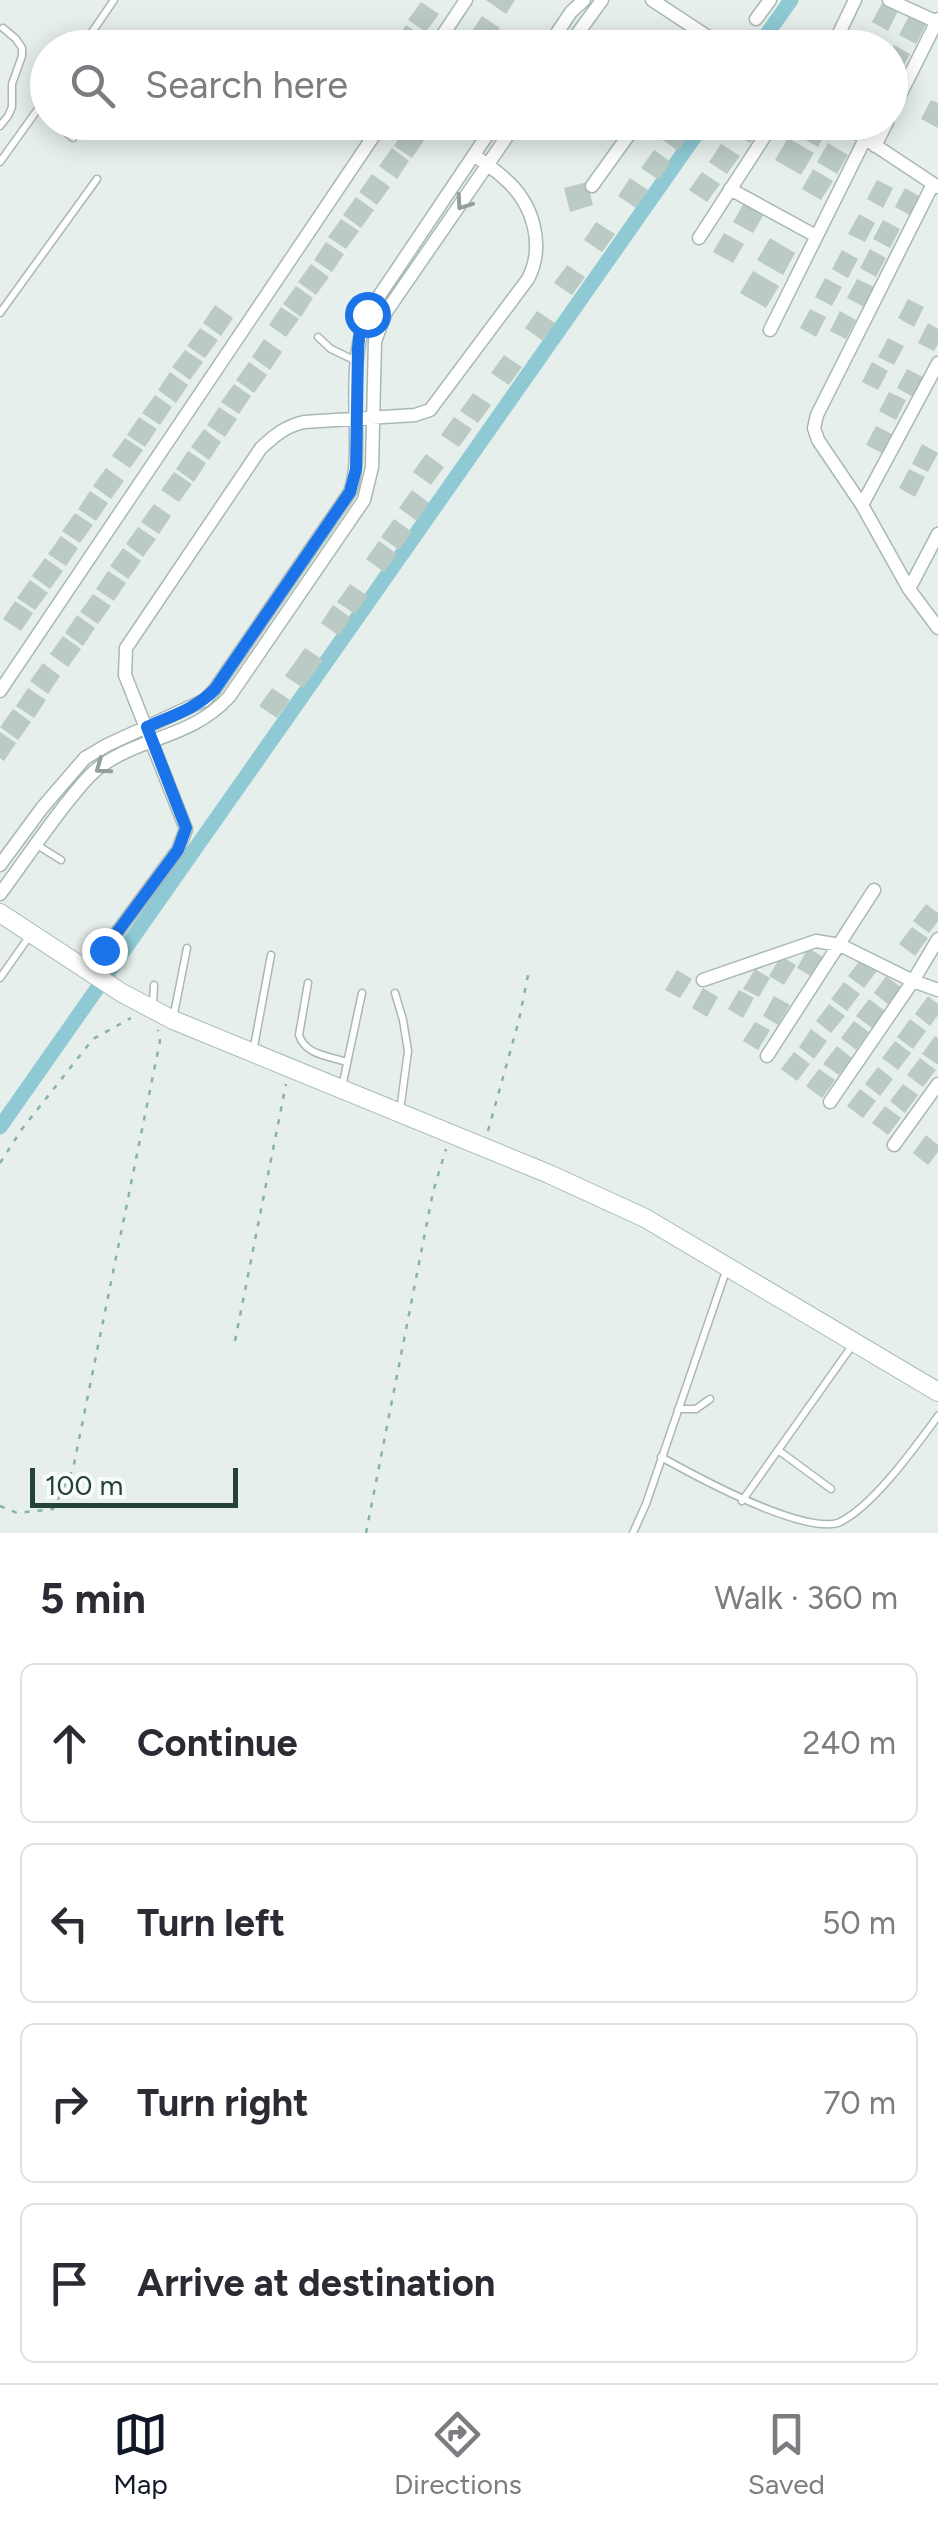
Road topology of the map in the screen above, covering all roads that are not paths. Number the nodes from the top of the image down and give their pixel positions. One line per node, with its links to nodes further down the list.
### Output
1 (114, 0): 12 (lane)
2 (466, 0): 13 (street)
3 (584, 0): 14 (street)
4 (602, 0): 15 (street)
5 (770, 0): 9 (street)
6 (855, 0): 17 (street)
7 (888, 0): 10 (street)
8 (662, 3): 16 (street)
9 (756, 20)
10 (937, 21): 18 (street)
11 (2, 28): 20 (lane)
12 (92, 30)
13 (446, 30)
14 (560, 30)
15 (580, 30)
16 (698, 30)
17 (841, 30)
18 (908, 80)
19 (30, 120): 29 (lane)
20 (0, 126)
21 (371, 140): 48 (street)
22 (484, 140): 28 (street)
23 (505, 140): 30 (street)
24 (625, 140): 33 (street)
25 (762, 140): 34 (street)
26 (867, 140): 27 (street)
27 (870, 142): 32 (street); 35 (street)
28 (474, 155): 30 (street); 40 (street)
29 (0, 162)
30 (488, 166): 43 (street, one-way to 43); 43 (street)
31 (97, 179): 37 (lane)
32 (936, 185): 44 (street)
33 (592, 186)
34 (730, 190): 35 (street); 36 (street)
35 (816, 236): 38 (street)
36 (699, 238)
37 (0, 313)
38 (770, 330)
39 (318, 337): 40 (lane)
40 (357, 362): 42 (street)
41 (938, 364): 44 (street)
42 (356, 418): 43 (street); 49 (street); 49 (street)
43 (372, 418): 50 (street)
44 (862, 505): 46 (street)
45 (938, 534): 46 (street)
46 (909, 588): 47 (street)
47 (938, 628)
48 (0, 690)
49 (147, 727): 50 (street); 51 (street)
50 (152, 742): 52 (street, one-way to 52); 63 (street)
51 (42, 808): 52 (street); 55 (street)
52 (54, 818): 53 (street)
53 (36, 844): 54 (lane); 57 (street)
54 (61, 860)
55 (0, 865)
56 (874, 890): 61 (street)
57 (0, 894)
58 (0, 913): 59 (street)
59 (31, 934): 65 (lane); 73 (street)
60 (938, 939): 67 (street)
61 (840, 945): 66 (street); 67 (street); 76 (street)
62 (188, 948): 74 (lane)
63 (104, 950)
64 (271, 955): 75 (lane)
65 (0, 978)
66 (703, 980)
67 (913, 980): 70 (street); 80 (street)
68 (308, 984): 77 (lane)
69 (154, 985): 73 (lane)
70 (938, 990)
71 (362, 992): 77 (lane)
72 (395, 993): 81 (lane)
73 (153, 1011): 74 (street)
74 (173, 1020): 75 (street)
75 (253, 1053): 79 (street)
76 (767, 1056)
77 (347, 1062): 79 (lane)
78 (938, 1084): 82 (street)
79 (342, 1088): 81 (street)
80 (830, 1102)
81 (400, 1112): 83 (street)
82 (894, 1146)
83 (728, 1268): 84 (street); 87 (lane)
84 (854, 1343): 85 (street); 89 (lane)
85 (938, 1392)
86 (710, 1399): 87 (lane)
87 (678, 1409): 90 (lane)
88 (938, 1416): 92 (lane)
89 (778, 1450): 91 (lane); 92 (lane)
90 (661, 1457): 92 (lane); 93 (lane)
91 (831, 1489)
92 (742, 1500)
93 (632, 1533)

